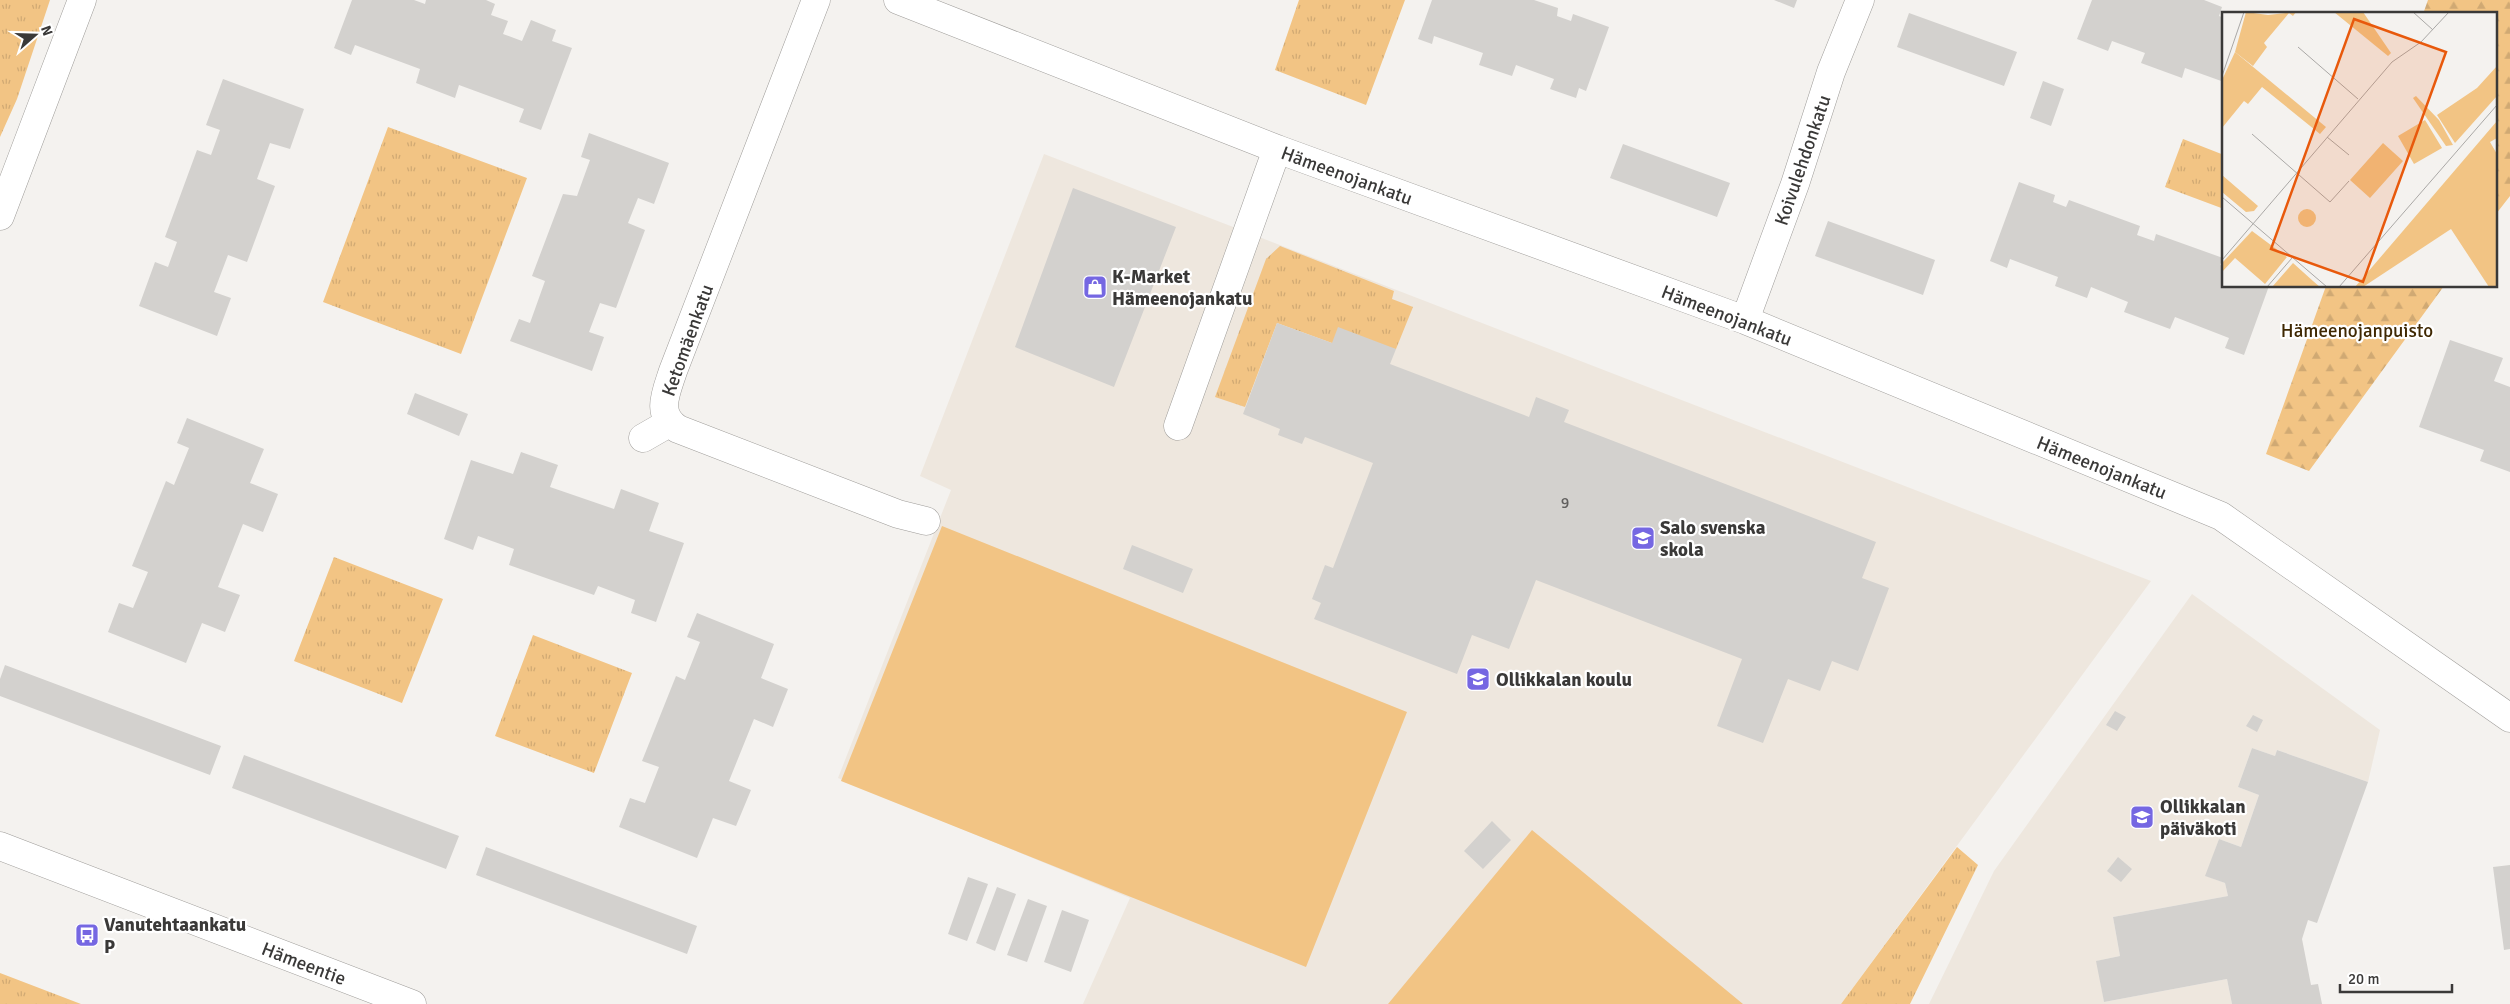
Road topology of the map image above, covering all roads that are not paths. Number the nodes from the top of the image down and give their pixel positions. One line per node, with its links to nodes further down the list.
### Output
1 (82, 0): 6 (street)
2 (816, 0): 8 (street, Ketomäenkatu)
3 (898, 0): 5 (street, Hämeenojankatu)
4 (1860, 0): 7 (street, Koivulehdonkatu)
5 (1277, 149): 7 (street, Hämeenojankatu); 9 (street)
6 (0, 216)
7 (1745, 320): 12 (street, Hämeenojankatu)
8 (669, 423): 10 (street); 11 (street, Ketomäenkatu)
9 (1178, 426)
10 (644, 438)
11 (926, 520)
12 (2510, 718)
13 (0, 846): 14 (street, Hämeentie)
14 (412, 1004)

